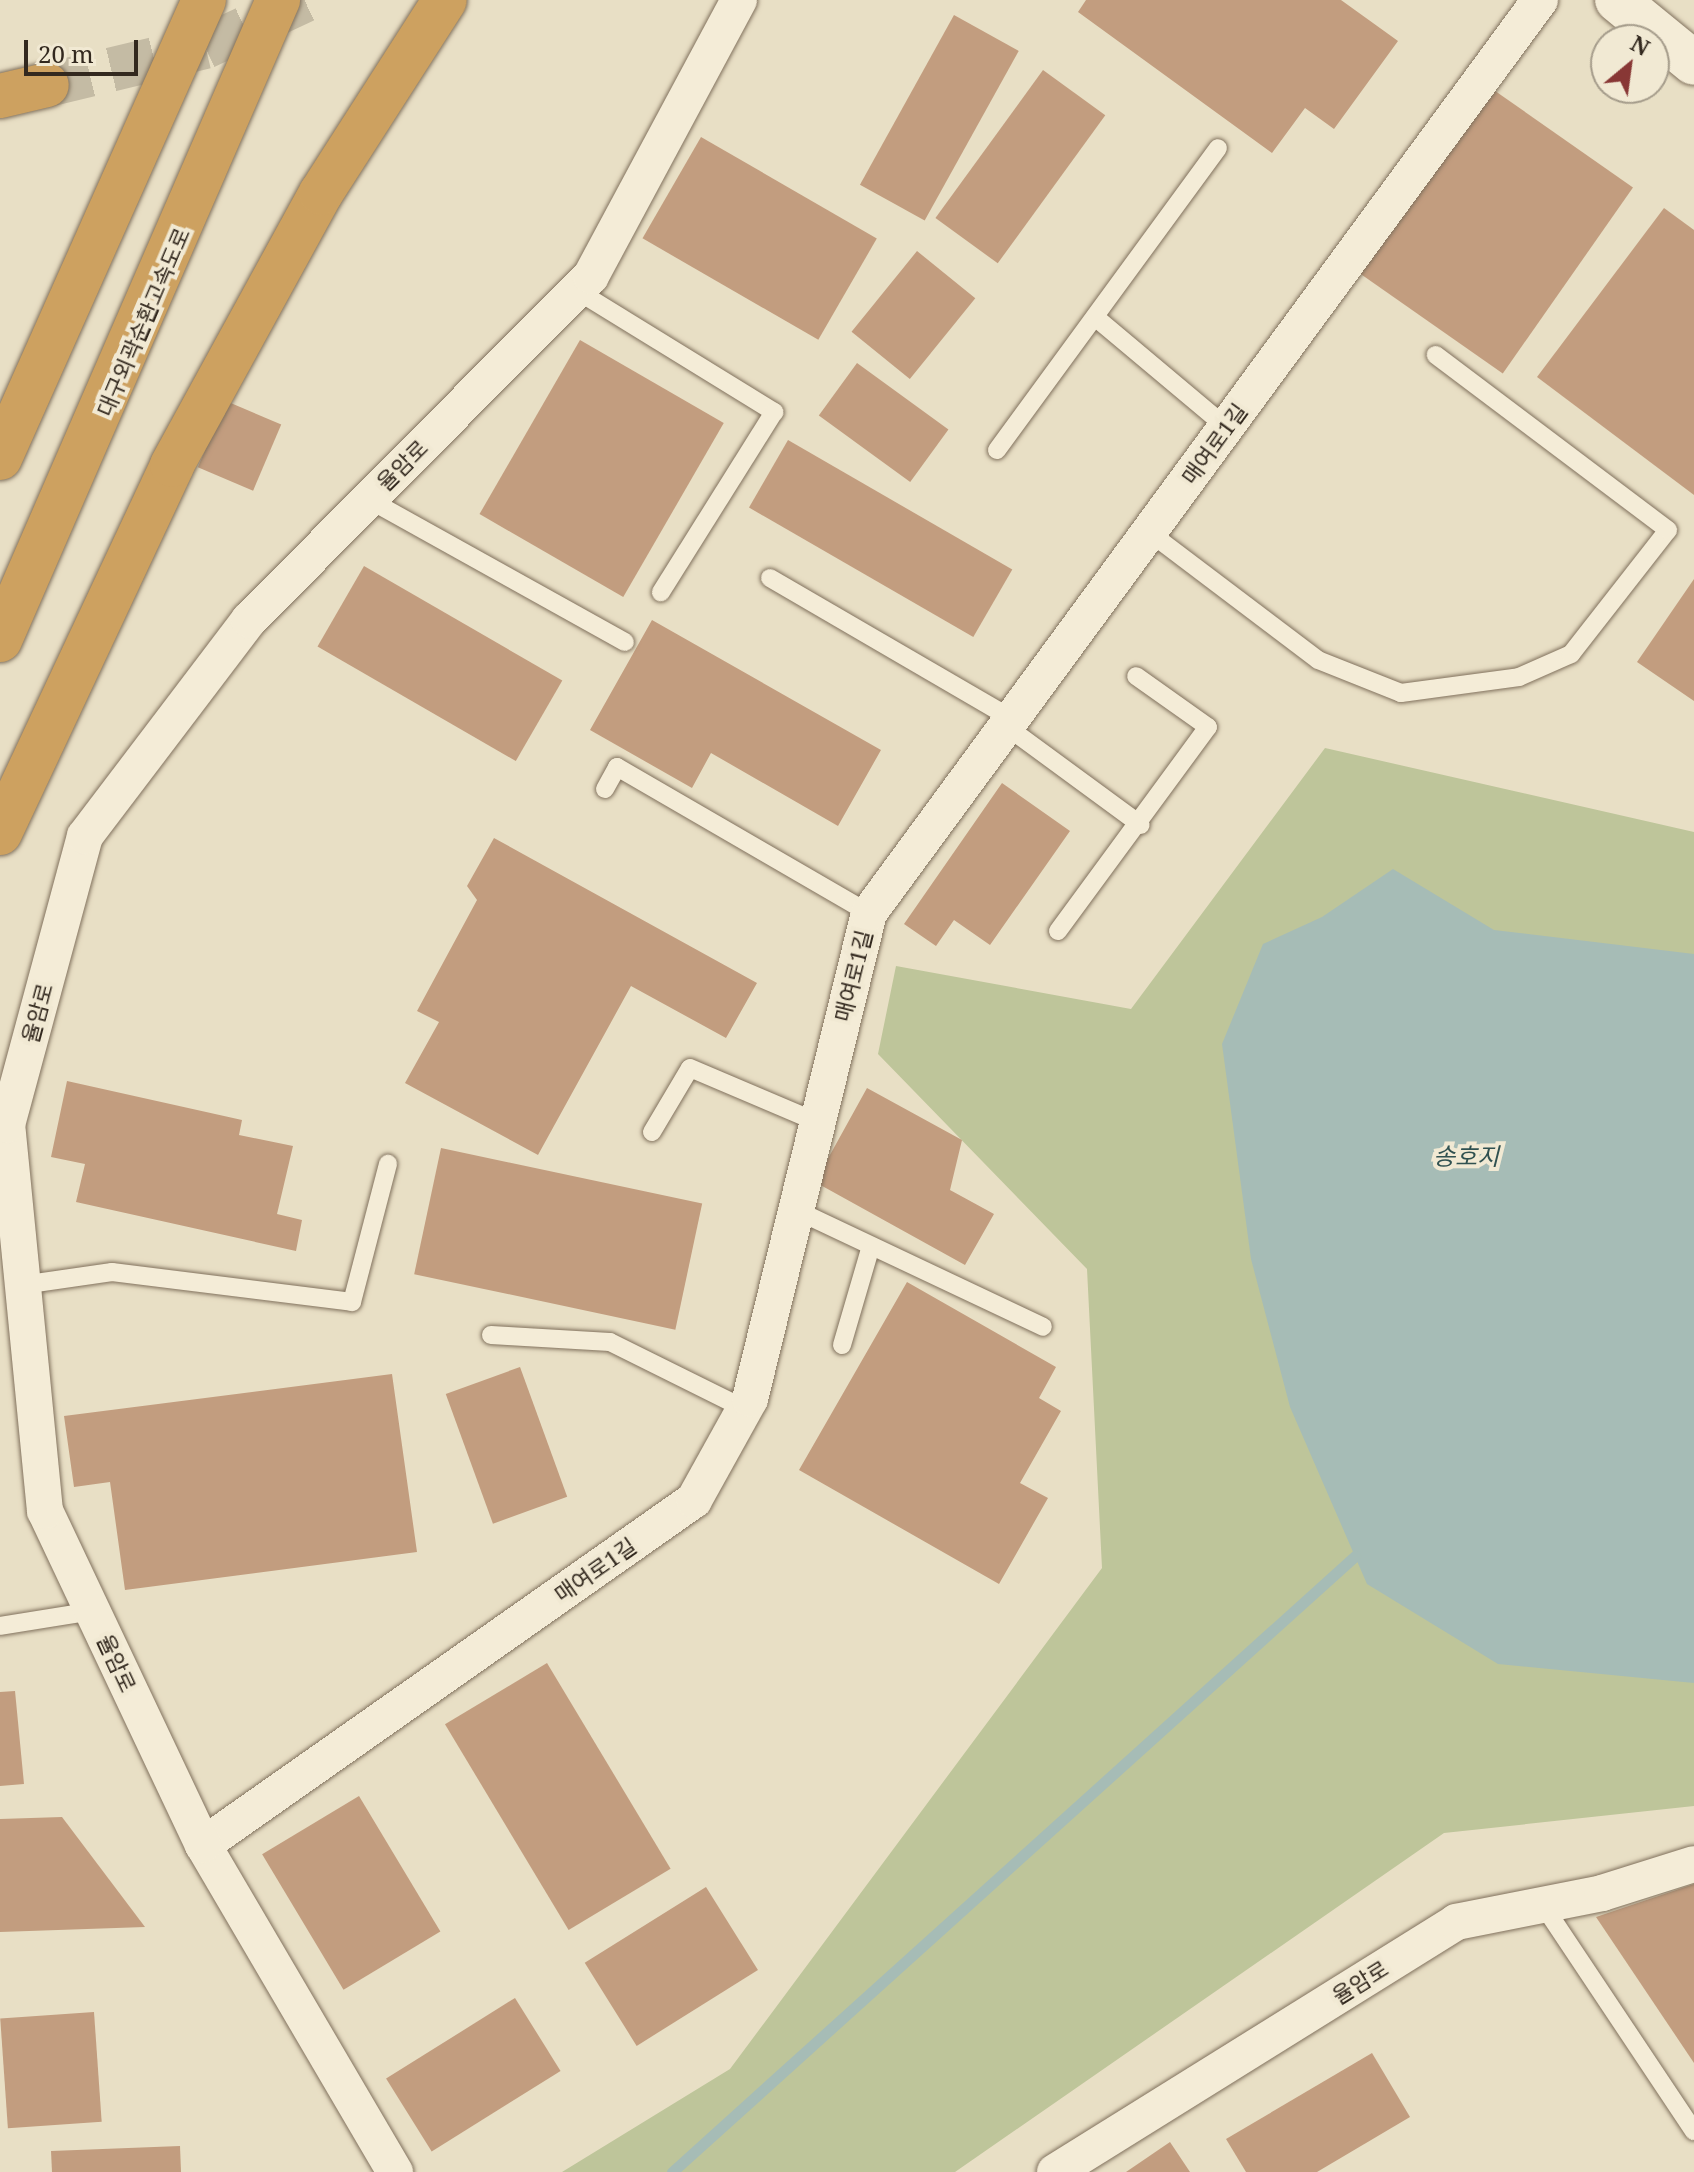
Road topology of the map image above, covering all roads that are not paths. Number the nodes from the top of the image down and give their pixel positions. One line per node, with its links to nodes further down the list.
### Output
1 (204, 0): 16 (highway)
2 (278, 0): 21 (highway, 대구외곽순환고속도로)
3 (445, 0): 27 (highway)
4 (739, 0): 11 (street, 율암로)
5 (1540, 0): 14 (street, 매여로1길)
6 (1617, 0): 7 (street)
7 (1694, 63)
8 (47, 85): 9 (highway)
9 (0, 96)
10 (1218, 148): 12 (lane)
11 (576, 290): 17 (street, 율암로); 20 (lane)
12 (1095, 317): 14 (lane); 15 (lane)
13 (1436, 355): 18 (lane)
14 (1226, 427): 18 (street, 매여로1길)
15 (997, 450)
16 (0, 458)
17 (368, 499): 22 (lane); 35 (street, 율암로)
18 (1149, 532): 24 (street, 매여로1길)
19 (770, 578): 24 (lane)
20 (661, 592)
21 (0, 640)
22 (625, 642)
23 (1136, 676): 26 (lane)
24 (1009, 722): 26 (lane); 28 (street, 매여로1길)
25 (605, 789): 28 (lane)
26 (1141, 825): 29 (lane)
27 (0, 833)
28 (869, 913): 30 (street, 매여로1길)
29 (1058, 931)
30 (817, 1122): 31 (lane); 33 (street, 매여로1길)
31 (652, 1132)
32 (388, 1164): 35 (lane)
33 (796, 1210): 34 (lane); 40 (street, 매여로1길)
34 (871, 1246): 36 (lane); 39 (lane)
35 (22, 1285): 38 (street, 율암로)
36 (1043, 1327)
37 (491, 1335): 40 (lane)
38 (14, 1341): 41 (street, 율암로)
39 (842, 1345)
40 (745, 1409): 43 (street, 매여로1길)
41 (93, 1611): 42 (lane); 43 (street, 율암로)
42 (0, 1626)
43 (203, 1845): 47 (street, 율암로)
44 (1694, 1864): 45 (street, 율암로)
45 (1543, 1905): 46 (lane); 48 (street, 율암로)
46 (1694, 2131)
47 (395, 2172)
48 (1055, 2172)

